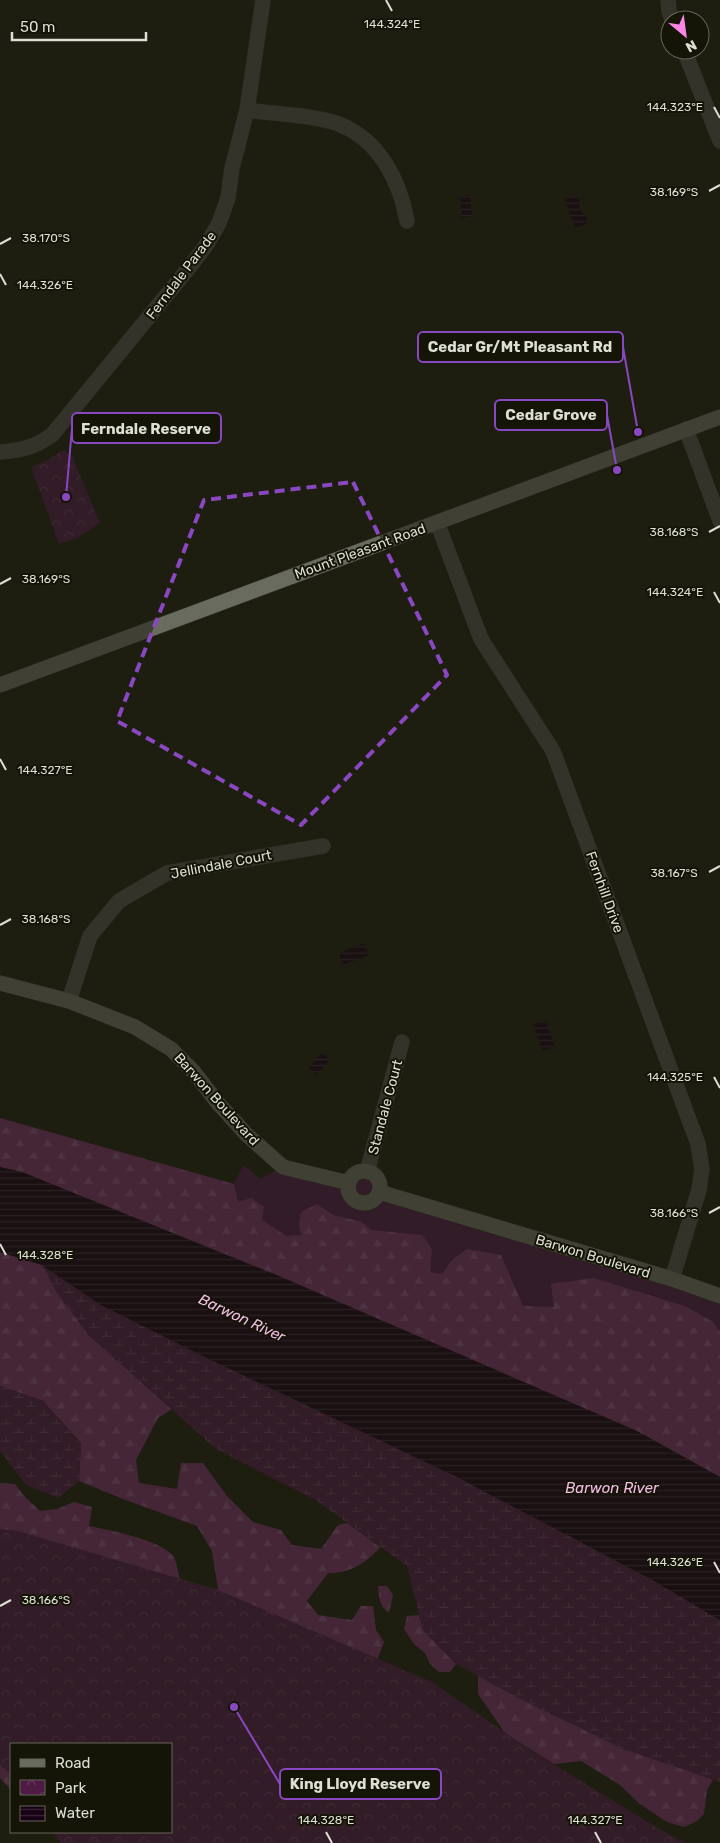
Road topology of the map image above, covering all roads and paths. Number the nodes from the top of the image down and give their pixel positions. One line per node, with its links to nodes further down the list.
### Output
1 (263, 0): 3 (street, Ferndale Parade)
2 (688, 60): 4 (street)
3 (247, 110): 5 (street); 8 (street, Ferndale Parade)
4 (720, 142)
5 (407, 221)
6 (720, 416): 7 (street, Mount Pleasant Road)
7 (686, 429): 9 (street); 10 (street, Mount Pleasant Road)
8 (0, 452)
9 (720, 521)
10 (437, 522): 11 (street, Mount Pleasant Road); 19 (street, Fernhill Drive)
11 (0, 685)
12 (323, 846): 14 (street, Jellindale Court)
13 (0, 983): 14 (street, Barwon Boulevard)
14 (69, 1001): 17 (street, Barwon Boulevard)
15 (402, 1042): 16 (street, Standale Court)
16 (367, 1172): 17 (street); 18 (street)
17 (349, 1183): 18 (street)
18 (379, 1192): 19 (street, Barwon Boulevard)
19 (672, 1279): 20 (street, Barwon Boulevard)
20 (720, 1296)

